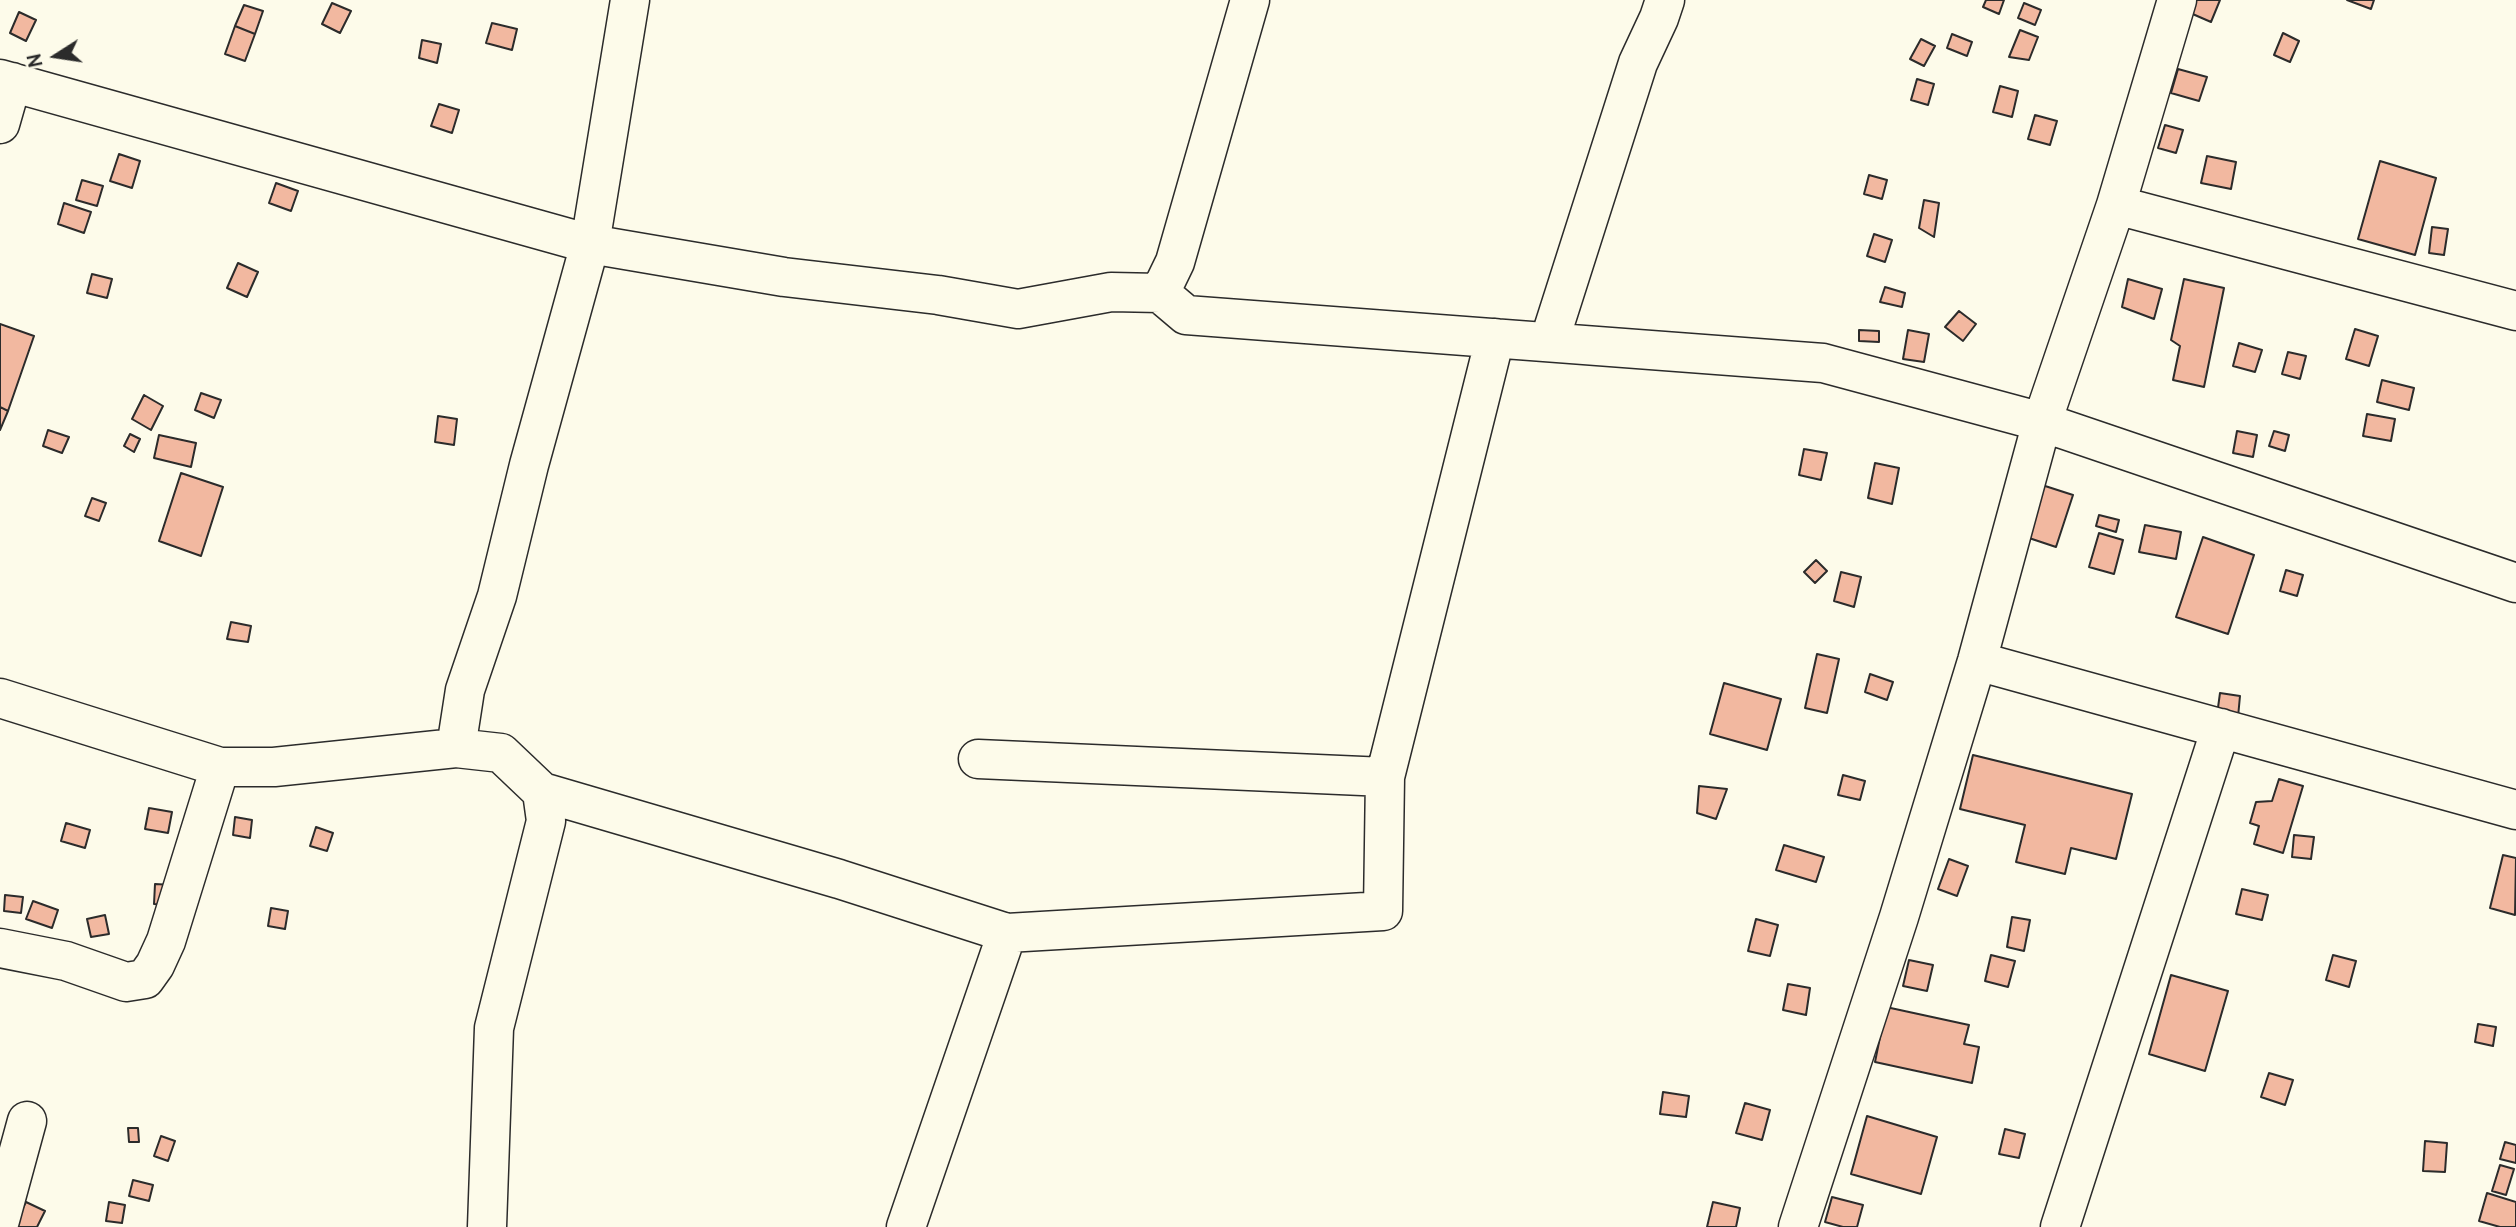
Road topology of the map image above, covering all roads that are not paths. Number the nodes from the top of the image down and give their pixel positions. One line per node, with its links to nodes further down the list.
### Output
1 (628, 0): 8 (street)
2 (1250, 0): 9 (street)
3 (1665, 0): 12 (street)
4 (2177, 0): 7 (street)
5 (6, 80): 6 (street); 8 (street)
6 (0, 124)
7 (2116, 205): 10 (street); 13 (street)
8 (590, 244): 9 (street); 18 (street)
9 (1160, 293): 11 (street)
10 (2516, 311)
11 (1495, 338): 12 (street); 21 (street)
12 (1549, 342): 13 (street)
13 (2042, 422): 14 (street); 15 (street)
14 (2516, 583)
15 (1977, 661): 17 (street); 30 (street)
16 (0, 698): 20 (street)
17 (2221, 728): 23 (street); 31 (street)
18 (456, 748): 20 (street); 22 (street)
19 (978, 759): 21 (street)
20 (220, 767): 25 (street)
21 (1385, 777): 24 (street)
22 (542, 792): 24 (street); 28 (street)
23 (2516, 810)
24 (1007, 933): 29 (street)
25 (0, 948)
26 (27, 1121): 27 (street)
27 (0, 1220)
28 (488, 1227)
29 (906, 1227)
30 (1798, 1227)
31 (2060, 1227)

